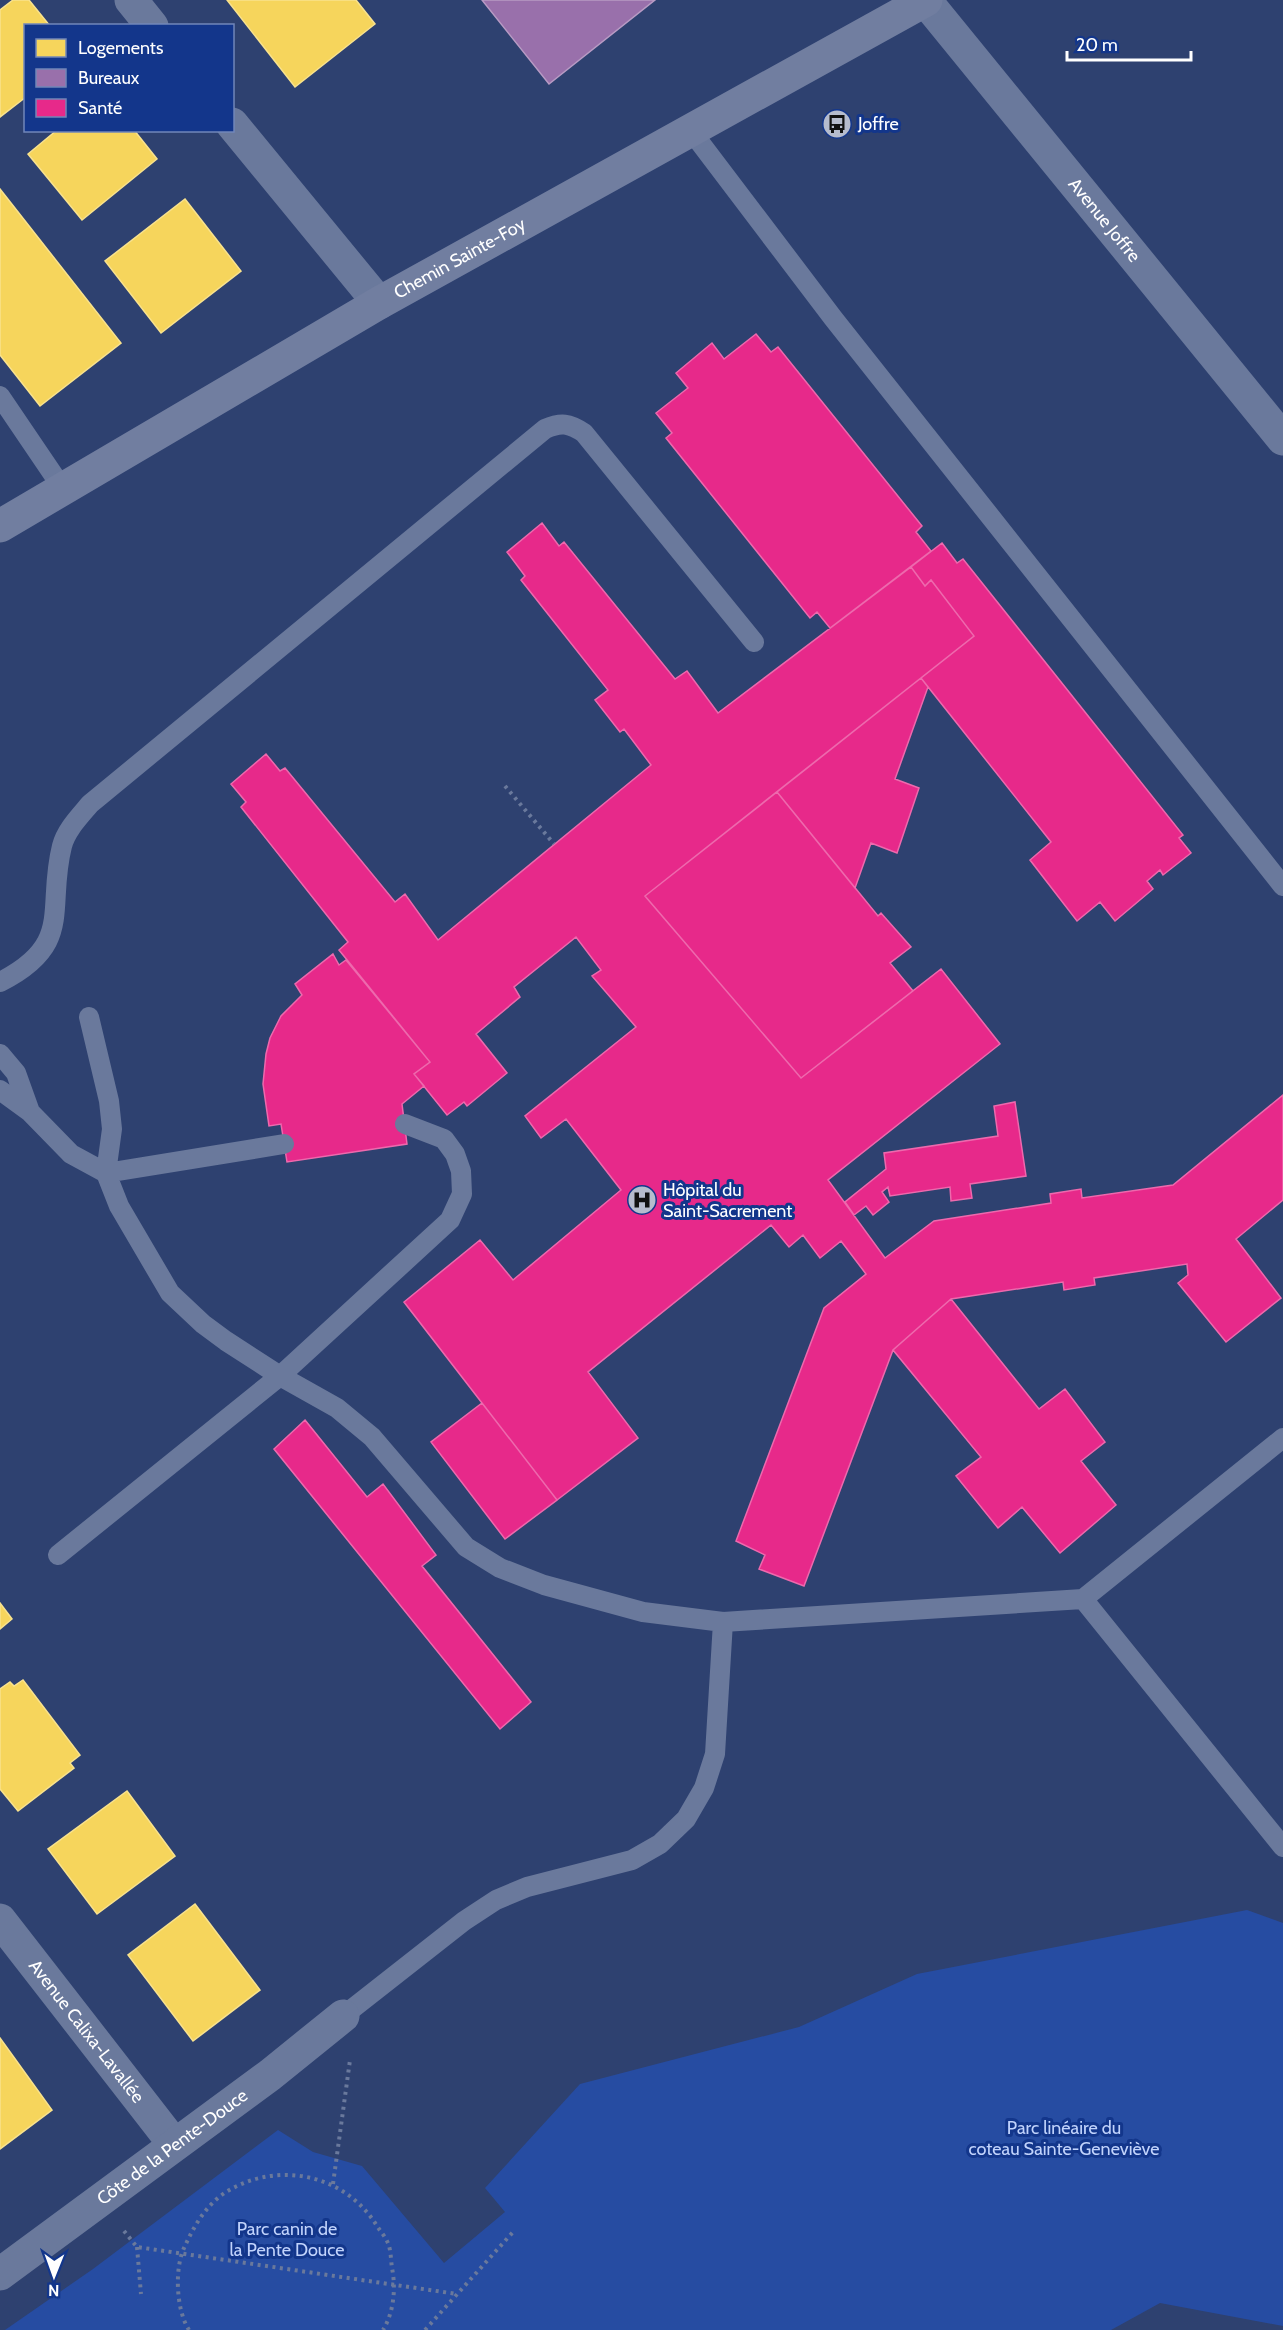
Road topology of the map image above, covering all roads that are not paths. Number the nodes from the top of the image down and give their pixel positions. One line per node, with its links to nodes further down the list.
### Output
1 (131, 0): 3 (street)
2 (925, 0): 5 (main road, Chemin Sainte-Foy); 8 (street, Avenue Joffre)
3 (150, 24)
4 (234, 126): 6 (street)
5 (692, 132): 6 (main road, Chemin Sainte-Foy); 12 (lane)
6 (380, 303): 9 (main road, Chemin Sainte-Foy)
7 (0, 396): 9 (lane)
8 (1283, 439)
9 (63, 489): 10 (main road, Chemin Sainte-Foy)
10 (0, 526)
11 (754, 642): 13 (lane)
12 (1283, 886)
13 (0, 982)
14 (89, 1017): 20 (lane)
15 (0, 1054): 17 (lane)
16 (0, 1090): 17 (lane)
17 (30, 1112): 20 (lane)
18 (405, 1124): 21 (lane)
19 (284, 1144): 20 (lane)
20 (106, 1173): 21 (lane)
21 (280, 1376): 23 (lane); 25 (lane)
22 (1283, 1438): 24 (lane)
23 (58, 1555)
24 (1083, 1599): 25 (lane); 26 (lane)
25 (723, 1622): 28 (lane)
26 (1283, 1847)
27 (0, 1920): 29 (street, Avenue Calixa-Lavallée)
28 (343, 2016): 29 (street, Côte de la Pente-Douce)
29 (174, 2144): 30 (street, Côte de la Pente-Douce)
30 (0, 2274)

